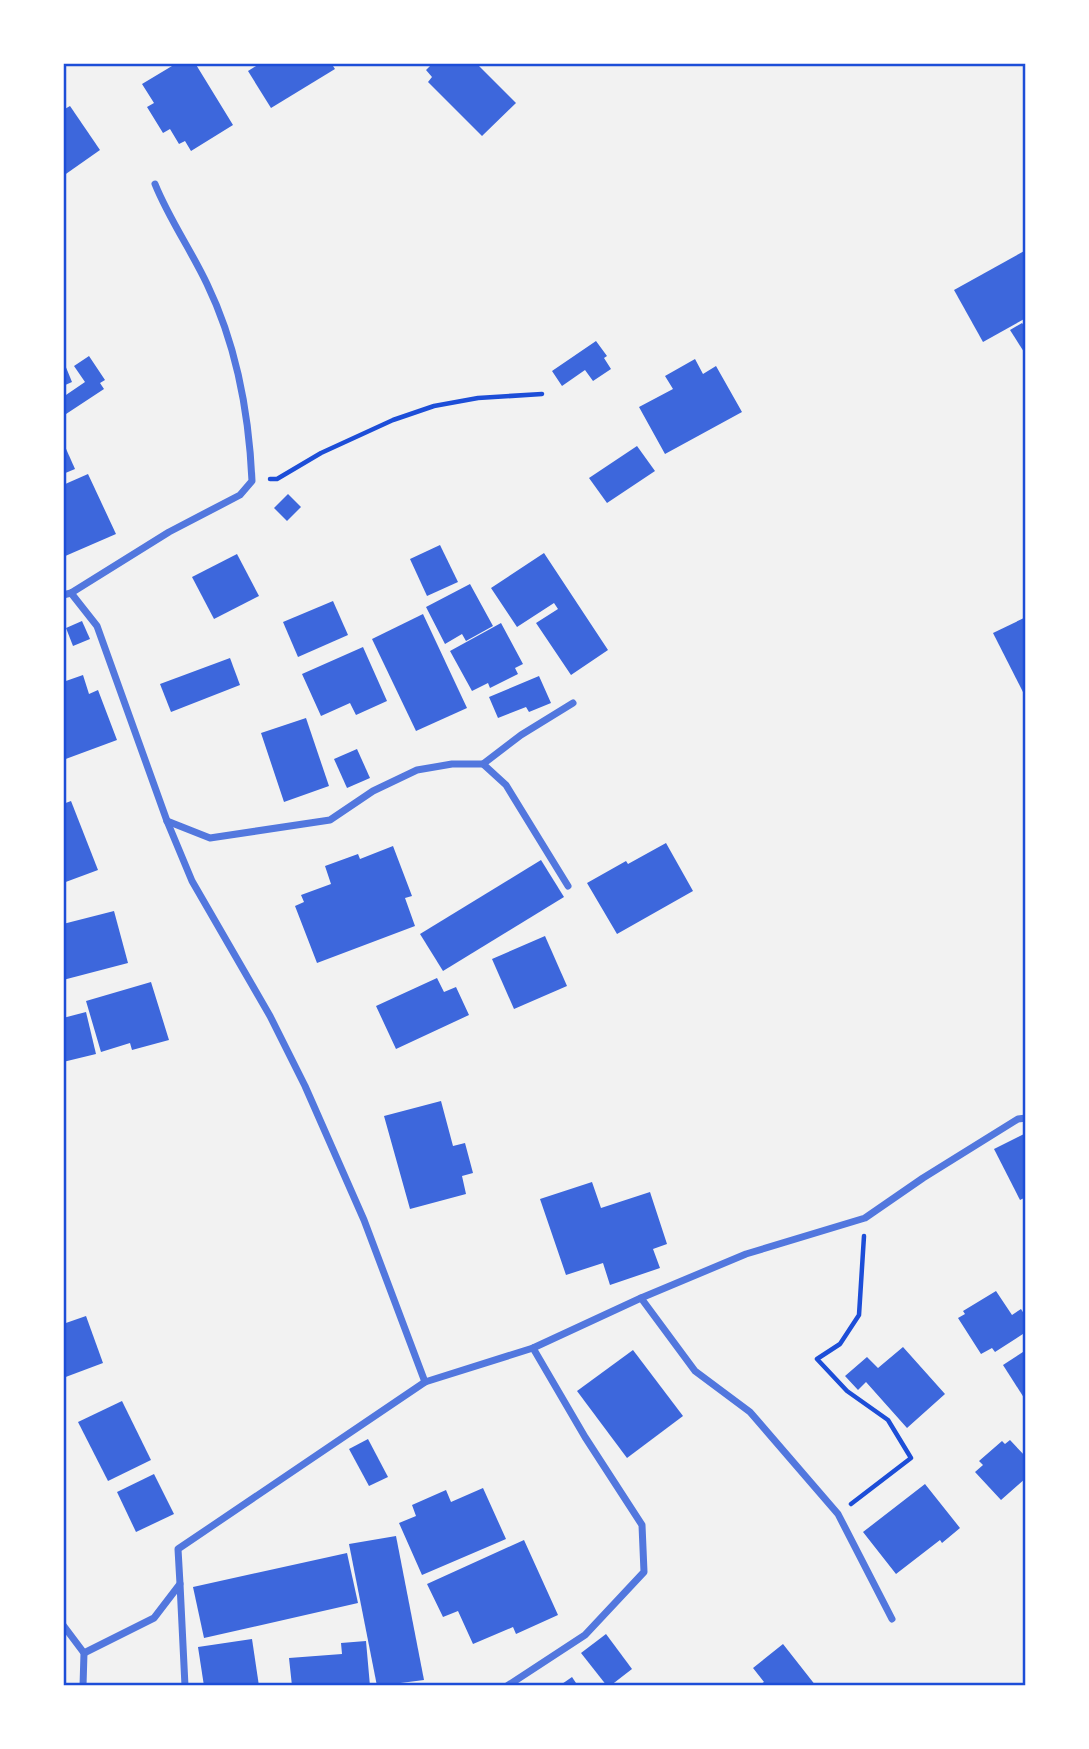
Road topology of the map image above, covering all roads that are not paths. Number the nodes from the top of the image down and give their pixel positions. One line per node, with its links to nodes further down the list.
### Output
1 (155, 184): 2 (street)
2 (67, 594): 5 (street)
3 (573, 703): 4 (street)
4 (483, 764): 5 (street); 6 (street)
5 (167, 821): 10 (street)
6 (568, 886)
7 (1026, 1118): 8 (street)
8 (641, 1298): 9 (street); 12 (street)
9 (533, 1348): 10 (street); 17 (street)
10 (425, 1382): 11 (street)
11 (180, 1584): 14 (street); 16 (street)
12 (892, 1619)
13 (63, 1625): 14 (street)
14 (84, 1653): 15 (street)
15 (83, 1686)
16 (186, 1686)
17 (507, 1686)

